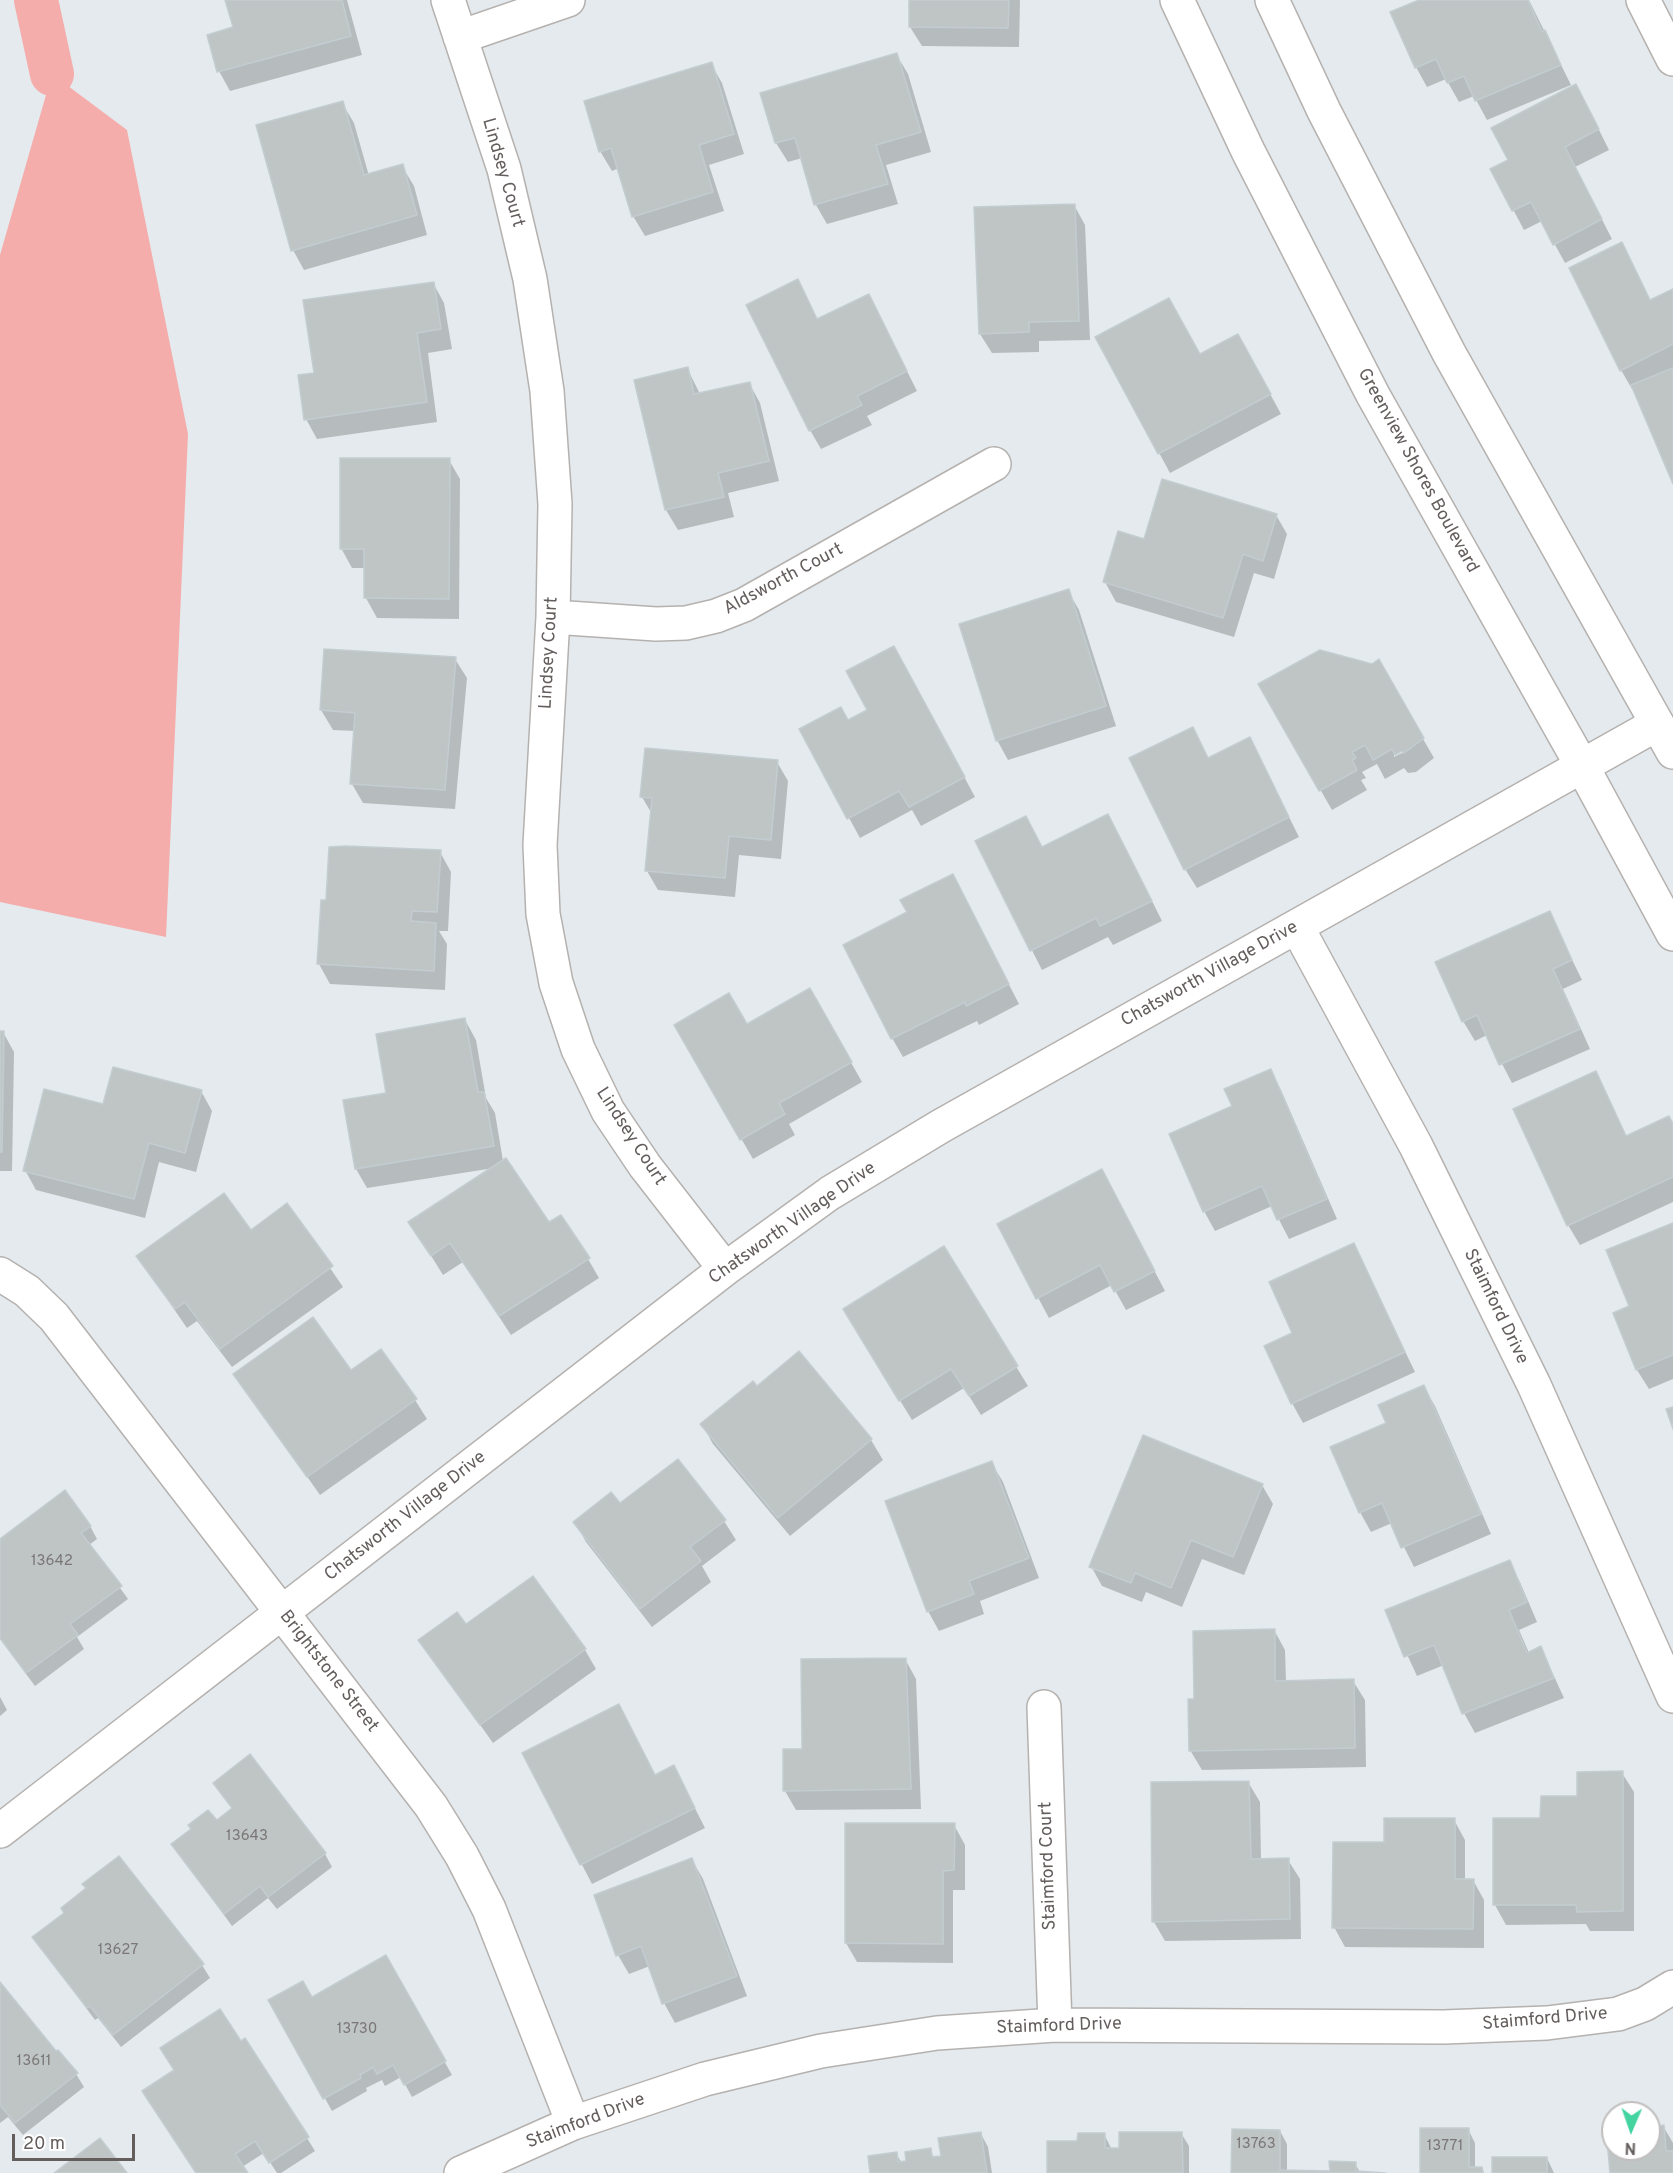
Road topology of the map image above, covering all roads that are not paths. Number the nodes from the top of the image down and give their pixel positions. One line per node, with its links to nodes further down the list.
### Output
1 (448, 0): 6 (street, Lindsey Court)
2 (568, 0): 6 (street)
3 (1177, 0): 12 (street, Greenview Shores Boulevard)
4 (1272, 0): 10 (street)
5 (1643, 0): 7 (street)
6 (460, 37): 9 (street, Lindsey Court)
7 (1673, 59)
8 (994, 464): 9 (street, Aldsworth Court)
9 (553, 617): 15 (street, Lindsey Court)
10 (1657, 724): 11 (street); 12 (street, Chatsworth Village Drive)
11 (1673, 752)
12 (1582, 766): 13 (street, Chatsworth Village Drive); 14 (street, Greenview Shores Boulevard)
13 (1297, 927): 15 (street, Chatsworth Village Drive); 18 (street, Staimford Drive)
14 (1673, 934)
15 (725, 1269): 17 (street, Chatsworth Village Drive)
16 (0, 1274): 17 (street, Brightstone Street)
17 (282, 1612): 20 (street, Chatsworth Village Drive); 23 (street, Brightstone Street)
18 (1673, 1696)
19 (1044, 1707): 22 (street, Staimford Court)
20 (0, 1831)
21 (1673, 1987): 22 (street, Staimford Drive)
22 (1055, 2025): 23 (street, Staimford Drive)
23 (573, 2123): 24 (street, Staimford Drive)
24 (461, 2173)

